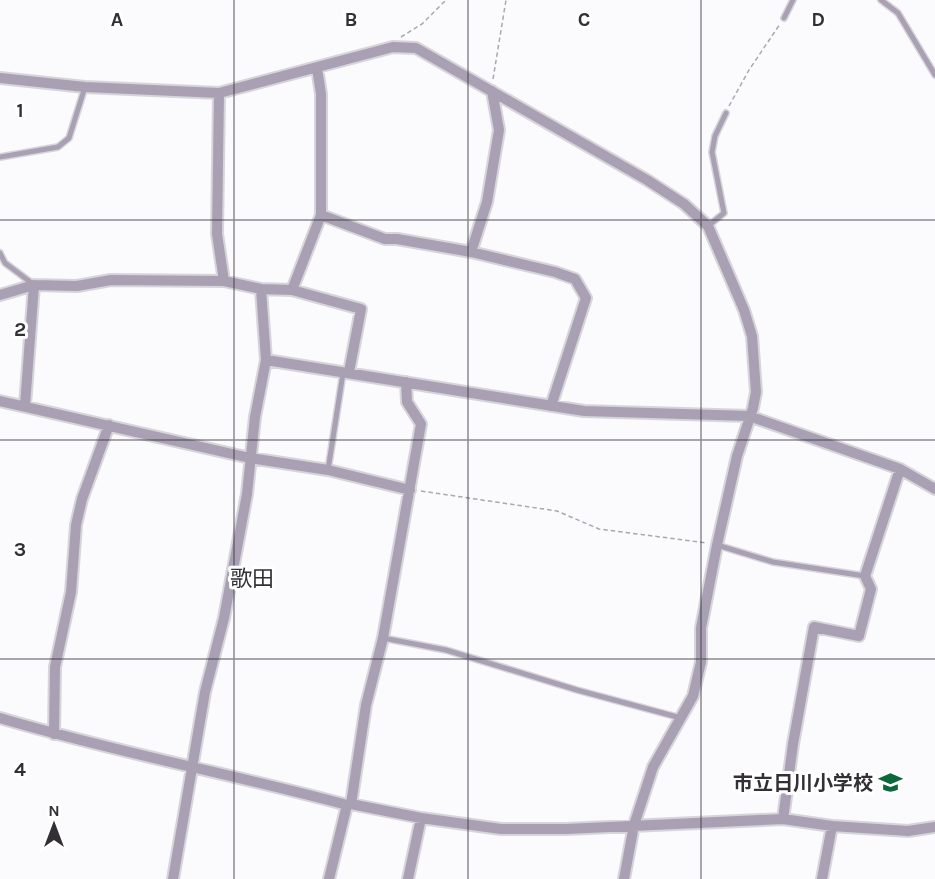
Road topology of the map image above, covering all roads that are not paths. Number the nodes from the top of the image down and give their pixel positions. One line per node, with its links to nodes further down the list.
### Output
1 (793, 0): 3 (lane)
2 (881, 0): 5 (lane)
3 (784, 18)
4 (317, 68): 8 (street); 9 (street); 12 (street)
5 (935, 75)
6 (0, 78): 7 (street)
7 (85, 87): 9 (street); 11 (lane)
8 (492, 90): 13 (street); 14 (street)
9 (219, 93): 16 (street)
10 (726, 113): 13 (lane)
11 (0, 157)
12 (321, 215): 14 (street); 19 (street)
13 (708, 226): 27 (street)
14 (471, 252): 26 (street)
15 (0, 253): 17 (lane)
16 (224, 280): 17 (street); 18 (street)
17 (34, 285): 20 (street); 25 (street)
18 (261, 289): 19 (street); 21 (street)
19 (292, 290): 22 (street)
20 (0, 295)
21 (266, 360): 22 (street); 29 (street)
22 (346, 372): 23 (street); 31 (lane)
23 (406, 382): 26 (street); 33 (street)
24 (0, 400): 25 (street)
25 (24, 405): 28 (street)
26 (551, 406): 27 (street)
27 (750, 417): 30 (street); 34 (street)
28 (109, 425): 29 (street); 39 (street)
29 (250, 458): 31 (street); 40 (street)
30 (900, 469): 32 (street); 35 (street)
31 (328, 470): 33 (street)
32 (935, 489)
33 (410, 490): 36 (street)
34 (717, 545): 35 (lane); 38 (street)
35 (865, 576): 43 (street)
36 (383, 638): 38 (lane); 41 (street)
37 (0, 718): 39 (street)
38 (681, 718): 44 (street)
39 (54, 734): 40 (street)
40 (194, 767): 41 (street); 47 (street)
41 (349, 805): 42 (street); 48 (street)
42 (421, 818): 44 (street); 49 (street)
43 (783, 819): 44 (street); 45 (street)
44 (634, 825): 50 (street)
45 (831, 826): 46 (street); 51 (street)
46 (935, 827)
47 (173, 879)
48 (329, 879)
49 (408, 879)
50 (624, 879)
51 (822, 879)

